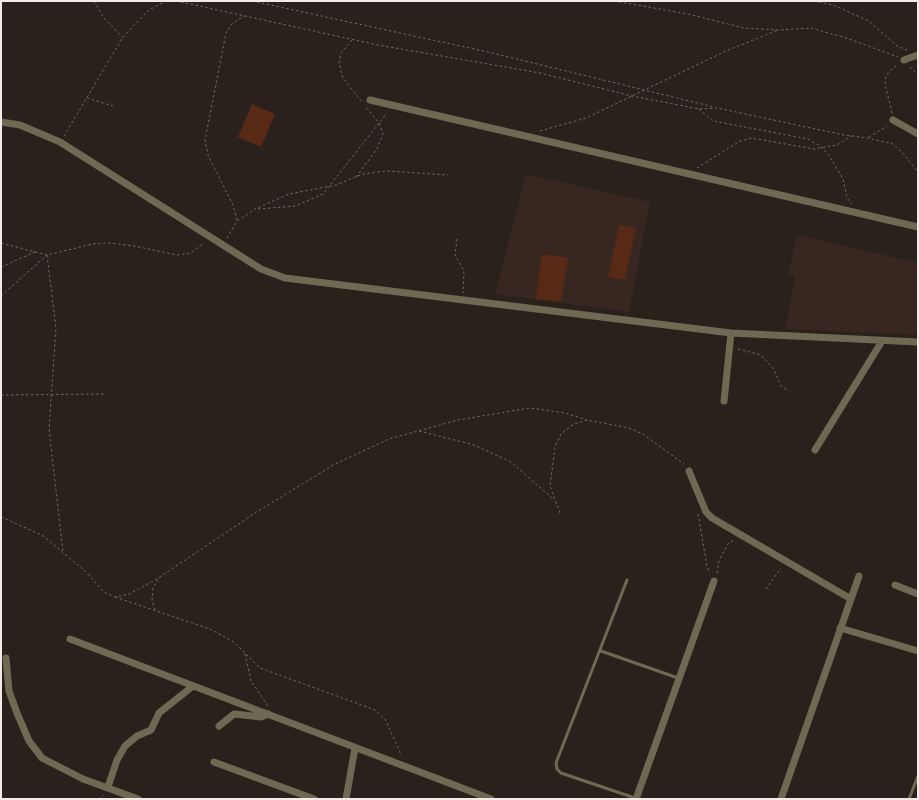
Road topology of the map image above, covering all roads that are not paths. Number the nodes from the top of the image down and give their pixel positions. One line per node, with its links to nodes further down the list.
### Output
1 (917, 55): 2 (street)
2 (904, 60)
3 (370, 100): 7 (street)
4 (893, 120): 6 (street)
5 (1, 122): 8 (street)
6 (918, 134)
7 (918, 227)
8 (731, 333): 9 (street); 11 (street)
9 (882, 341): 10 (street); 12 (street)
10 (918, 342)
11 (724, 401)
12 (815, 450)
13 (689, 471): 19 (street)
14 (859, 576): 19 (street)
15 (627, 580): 22 (lane)
16 (714, 581): 25 (street)
17 (895, 585): 18 (street)
18 (918, 594)
19 (851, 599): 20 (street)
20 (840, 628): 23 (street); 38 (street)
21 (70, 640): 26 (street)
22 (601, 651): 25 (lane); 37 (lane)
23 (918, 651)
24 (6, 658): 32 (street)
25 (679, 678): 37 (street)
26 (193, 686): 27 (street); 32 (street)
27 (270, 715): 28 (street); 29 (street)
28 (219, 726)
29 (355, 748): 35 (street); 36 (street)
30 (214, 762): 34 (street)
31 (918, 776): 39 (lane)
32 (108, 787): 33 (street)
33 (138, 799)
34 (314, 799)
35 (346, 799)
36 (491, 799)
37 (636, 799)
38 (780, 799)
39 (909, 799)

